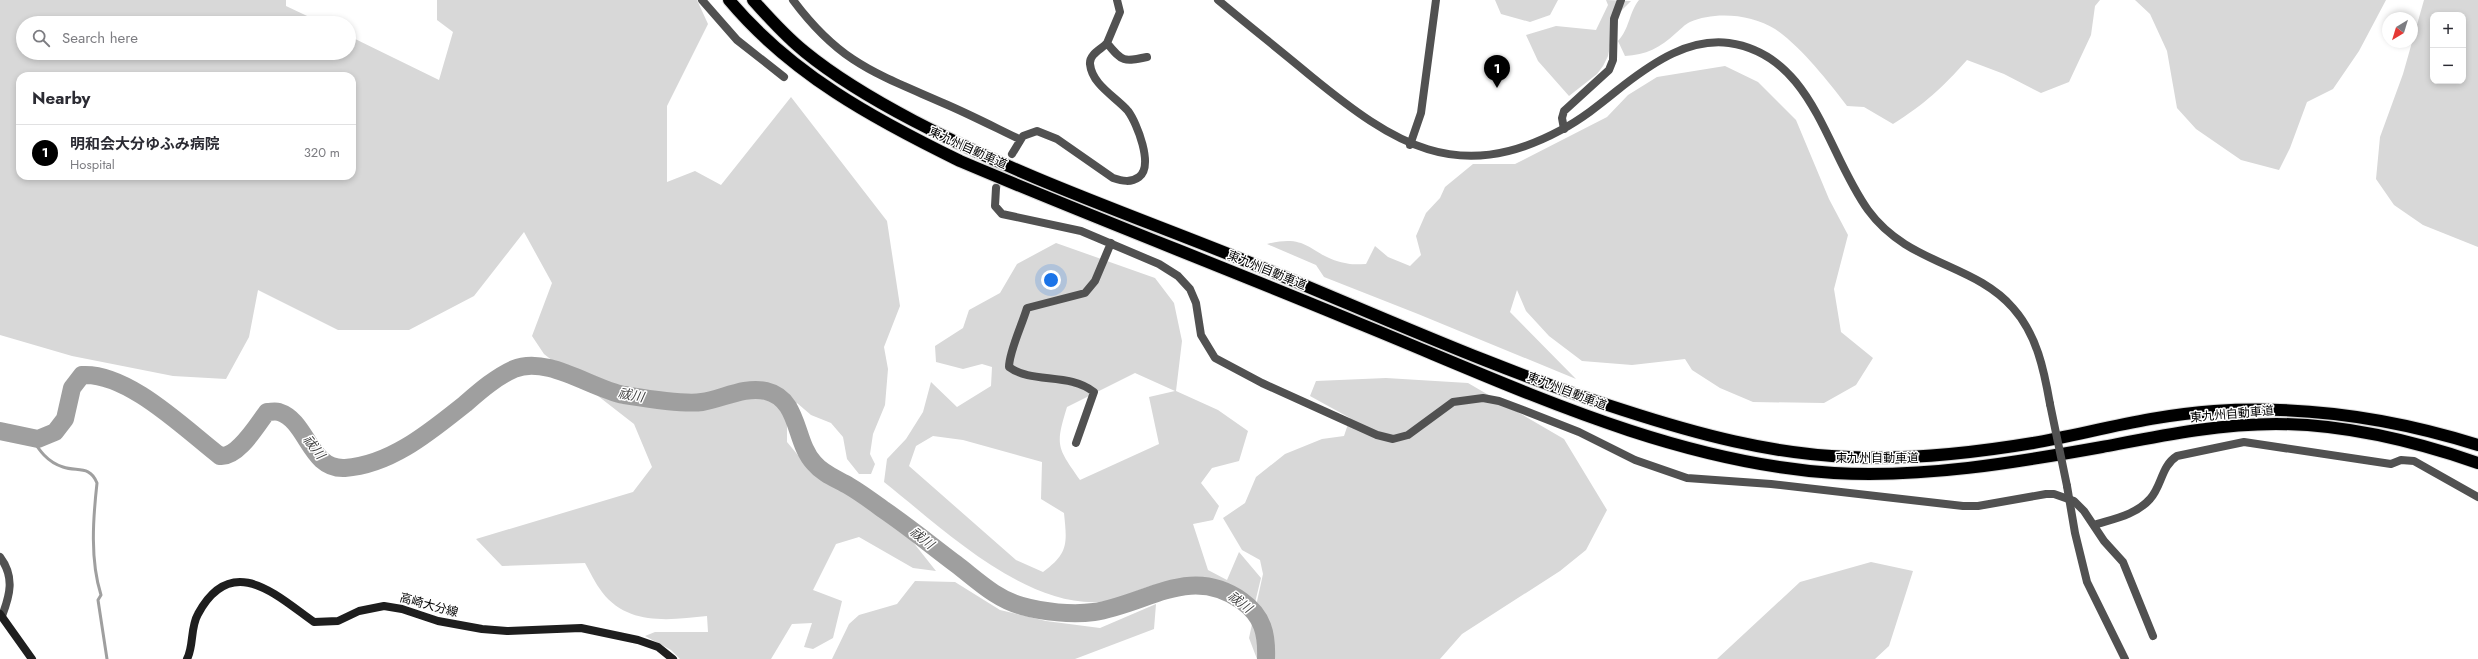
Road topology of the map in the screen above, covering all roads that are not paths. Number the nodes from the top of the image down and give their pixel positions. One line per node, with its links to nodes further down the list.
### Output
1 (702, 0): 11 (street)
2 (729, 0): 20 (highway, 東九州自動車道)
3 (753, 0): 19 (highway, 東九州自動車道)
4 (793, 0): 13 (street)
5 (1117, 0): 9 (street)
6 (1218, 0): 14 (street)
7 (1436, 0): 14 (street)
8 (1621, 0): 12 (street)
9 (1107, 43): 10 (street); 13 (street)
10 (1148, 57)
11 (784, 77)
12 (1564, 129): 14 (street); 22 (street, bridge)
13 (1020, 139): 15 (street)
14 (1410, 145)
15 (1012, 154)
16 (996, 188): 17 (street)
17 (1111, 242): 18 (street); 22 (street)
18 (1076, 443)
19 (2478, 445)
20 (2478, 463)
21 (2478, 497): 23 (street)
22 (2069, 499): 23 (street); 30 (street)
23 (2094, 526): 26 (street)
24 (0, 557): 25 (street)
25 (1, 615): 27 (main road)
26 (2153, 636)
27 (32, 659)
28 (187, 659): 29 (main road, 高崎大分線)
29 (673, 659)
30 (2125, 659)

